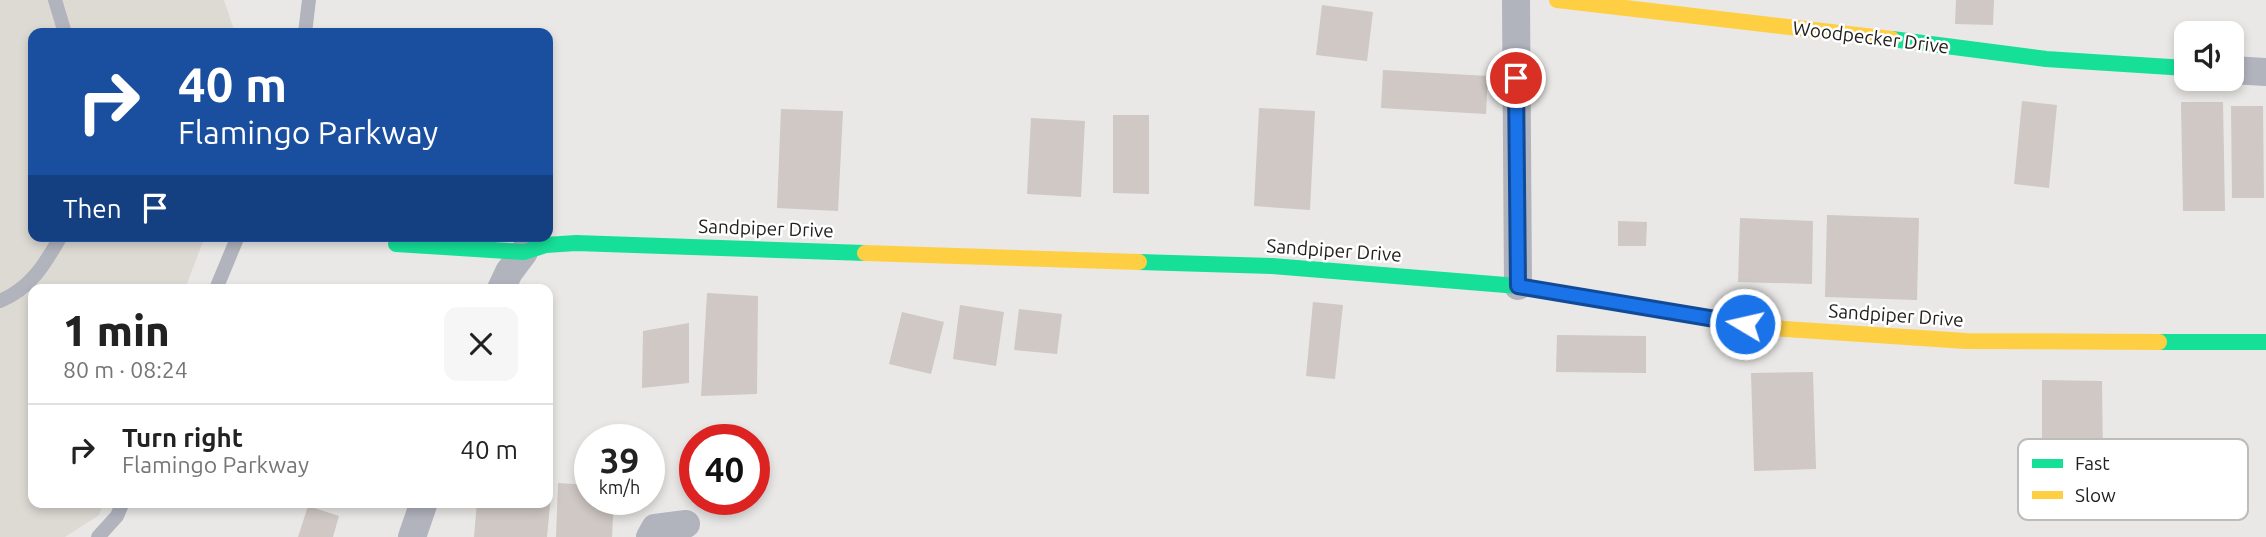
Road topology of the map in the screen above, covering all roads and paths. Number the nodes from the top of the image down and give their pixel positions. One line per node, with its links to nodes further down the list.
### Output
1 (55, 0): 6 (lane)
2 (309, 0): 7 (lane)
3 (1516, 0): 17 (street)
4 (1557, 0): 5 (street, Woodpecker Drive)
5 (1767, 12): 8 (street, Woodpecker Drive)
6 (63, 28)
7 (306, 28)
8 (2174, 67)
9 (2244, 71): 10 (street)
10 (2266, 72)
11 (58, 242): 18 (lane)
12 (236, 242): 15 (lane)
13 (396, 243): 14 (street, Sandpiper Drive)
14 (524, 252): 16 (street); 17 (street, Sandpiper Drive)
15 (218, 284)
16 (503, 284)
17 (1518, 286): 19 (street, Sandpiper Drive)
18 (0, 301)
19 (2266, 342)
20 (120, 508): 23 (lane)
21 (422, 508): 24 (street)
22 (686, 524): 25 (street)
23 (98, 537)
24 (412, 537)
25 (650, 537)

